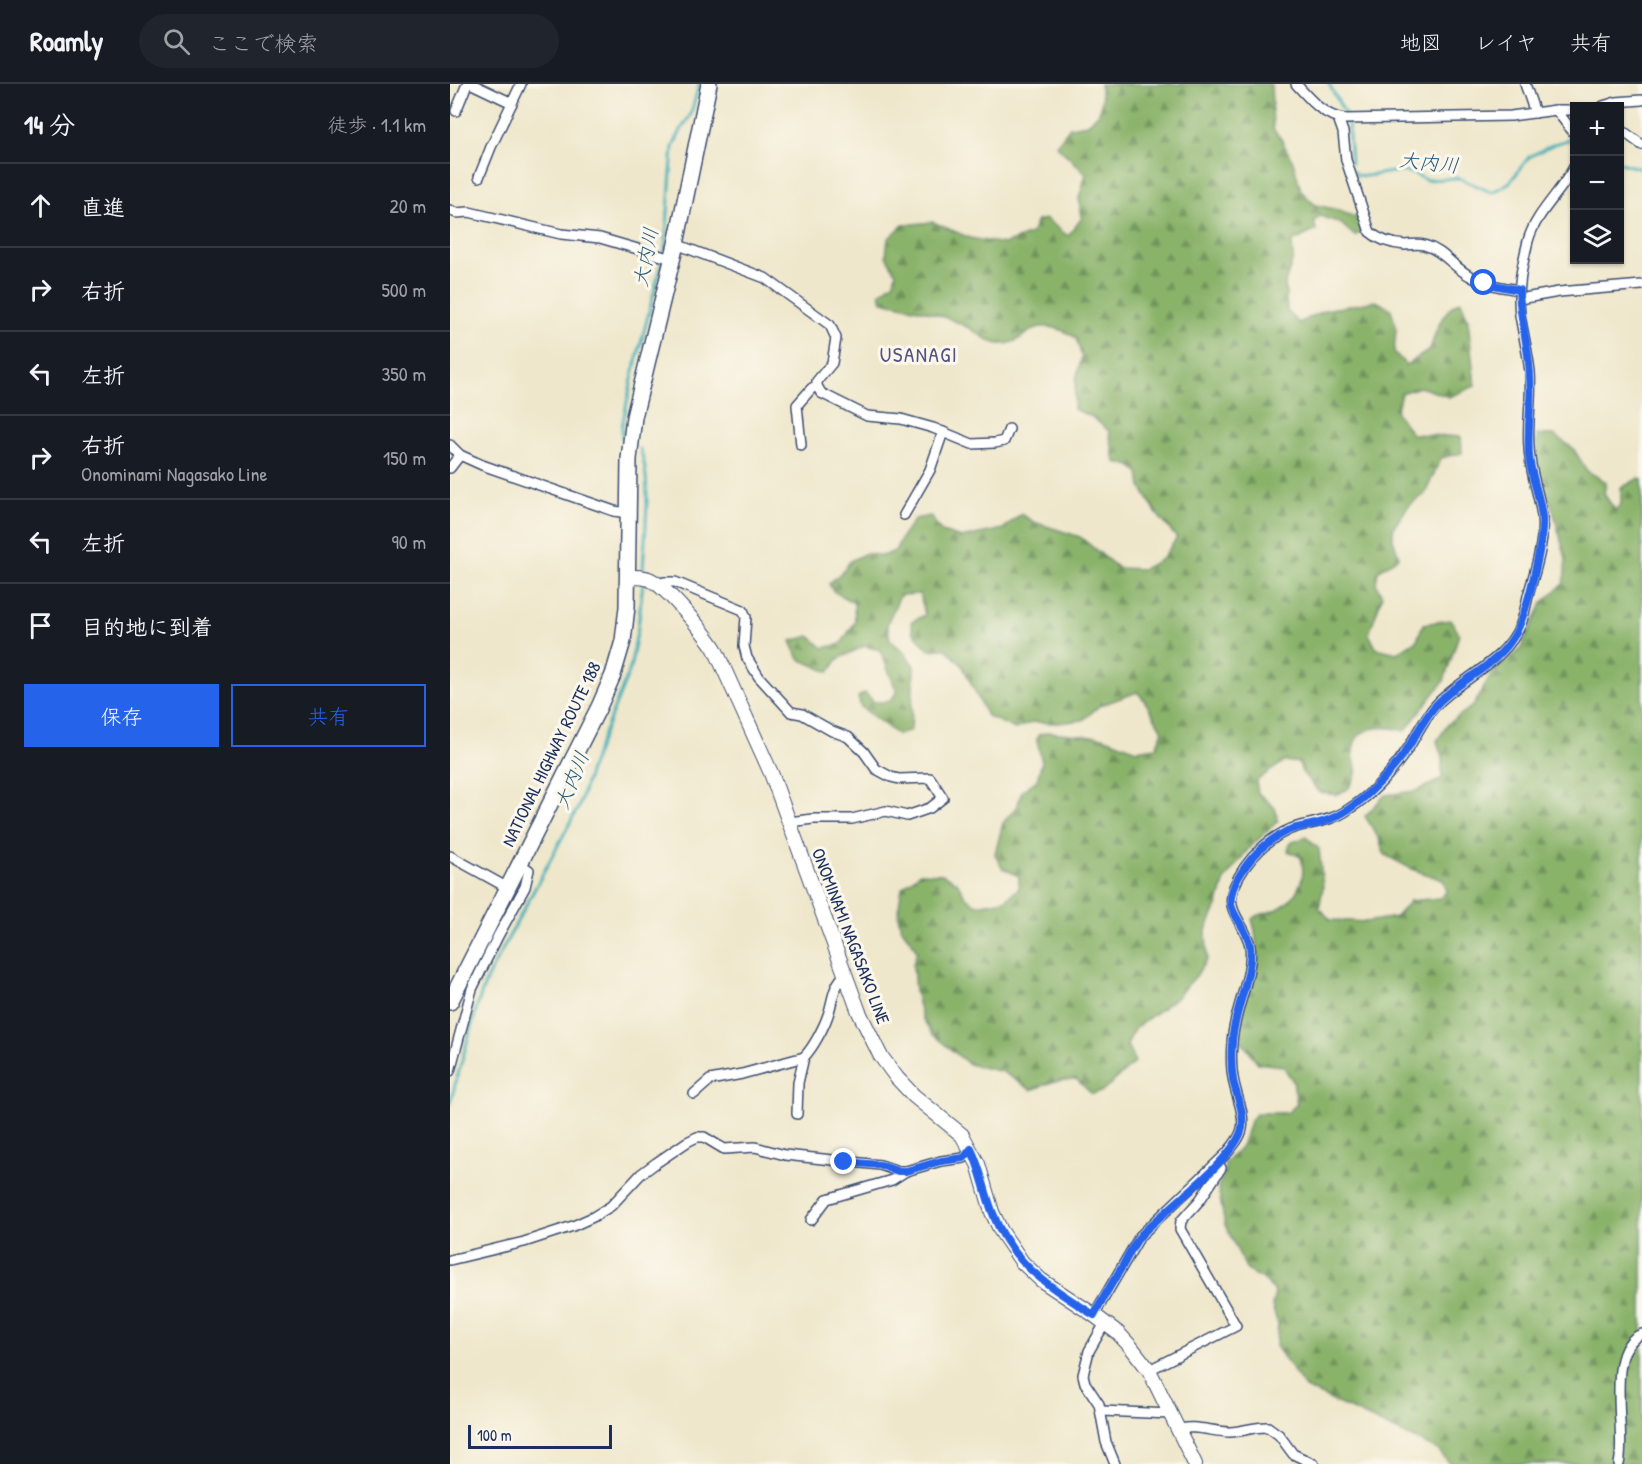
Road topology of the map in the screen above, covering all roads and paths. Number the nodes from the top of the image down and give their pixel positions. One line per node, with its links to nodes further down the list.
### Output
1 (467, 84): 12 (street)
2 (472, 84): 9 (street)
3 (521, 84): 9 (street)
4 (708, 84): 21 (highway, NATIONAL HIGHWAY ROUTE 188)
5 (1296, 84): 14 (street)
6 (1525, 84): 13 (street)
7 (1642, 100): 8 (street)
8 (1616, 102)
9 (512, 103): 19 (street)
10 (1556, 110): 11 (street); 13 (street); 15 (street)
11 (1570, 110)
12 (456, 111)
13 (1535, 113): 14 (street)
14 (1338, 118): 23 (street)
15 (1570, 127)
16 (1624, 132): 17 (street)
17 (1642, 145)
18 (1570, 174): 23 (street)
19 (479, 177)
20 (452, 214): 21 (street)
21 (674, 252): 24 (street); 31 (highway, NATIONAL HIGHWAY ROUTE 188)
22 (1642, 285): 23 (street)
23 (1519, 295): 45 (street)
24 (817, 386): 26 (street); 28 (street)
25 (1009, 429): 26 (street)
26 (943, 432): 32 (street)
27 (450, 445): 29 (street)
28 (801, 445)
29 (460, 455): 30 (street); 31 (street)
30 (450, 468)
31 (628, 513): 33 (highway, NATIONAL HIGHWAY ROUTE 188)
32 (904, 515)
33 (643, 579): 34 (main road, ONOMINAMI NAGASAKO LINE); 34 (street); 36 (highway, NATIONAL HIGHWAY ROUTE 188)
34 (789, 822): 38 (main road, ONOMINAMI NAGASAKO LINE)
35 (450, 856): 37 (street)
36 (520, 864): 37 (highway, NATIONAL HIGHWAY ROUTE 188); 41 (street)
37 (508, 888): 39 (highway, NATIONAL HIGHWAY ROUTE 188)
38 (844, 975): 40 (street); 44 (main road, ONOMINAMI NAGASAKO LINE)
39 (450, 1002)
40 (804, 1057): 42 (street); 43 (street)
41 (450, 1071)
42 (694, 1094)
43 (797, 1114)
44 (971, 1149): 46 (street); 49 (main road, ONOMINAMI NAGASAKO LINE)
45 (1218, 1163): 49 (street); 51 (street)
46 (906, 1171): 47 (street); 48 (street)
47 (811, 1220)
48 (450, 1260)
49 (1100, 1319): 51 (main road, ONOMINAMI NAGASAKO LINE); 52 (street)
50 (1642, 1334): 58 (street)
51 (1149, 1370): 53 (main road, ONOMINAMI NAGASAKO LINE)
52 (1102, 1411): 53 (street); 55 (street)
53 (1170, 1414): 54 (main road, ONOMINAMI NAGASAKO LINE)
54 (1178, 1430): 56 (main road, ONOMINAMI NAGASAKO LINE); 57 (street)
55 (1115, 1464)
56 (1195, 1464)
57 (1314, 1464)
58 (1619, 1464)

